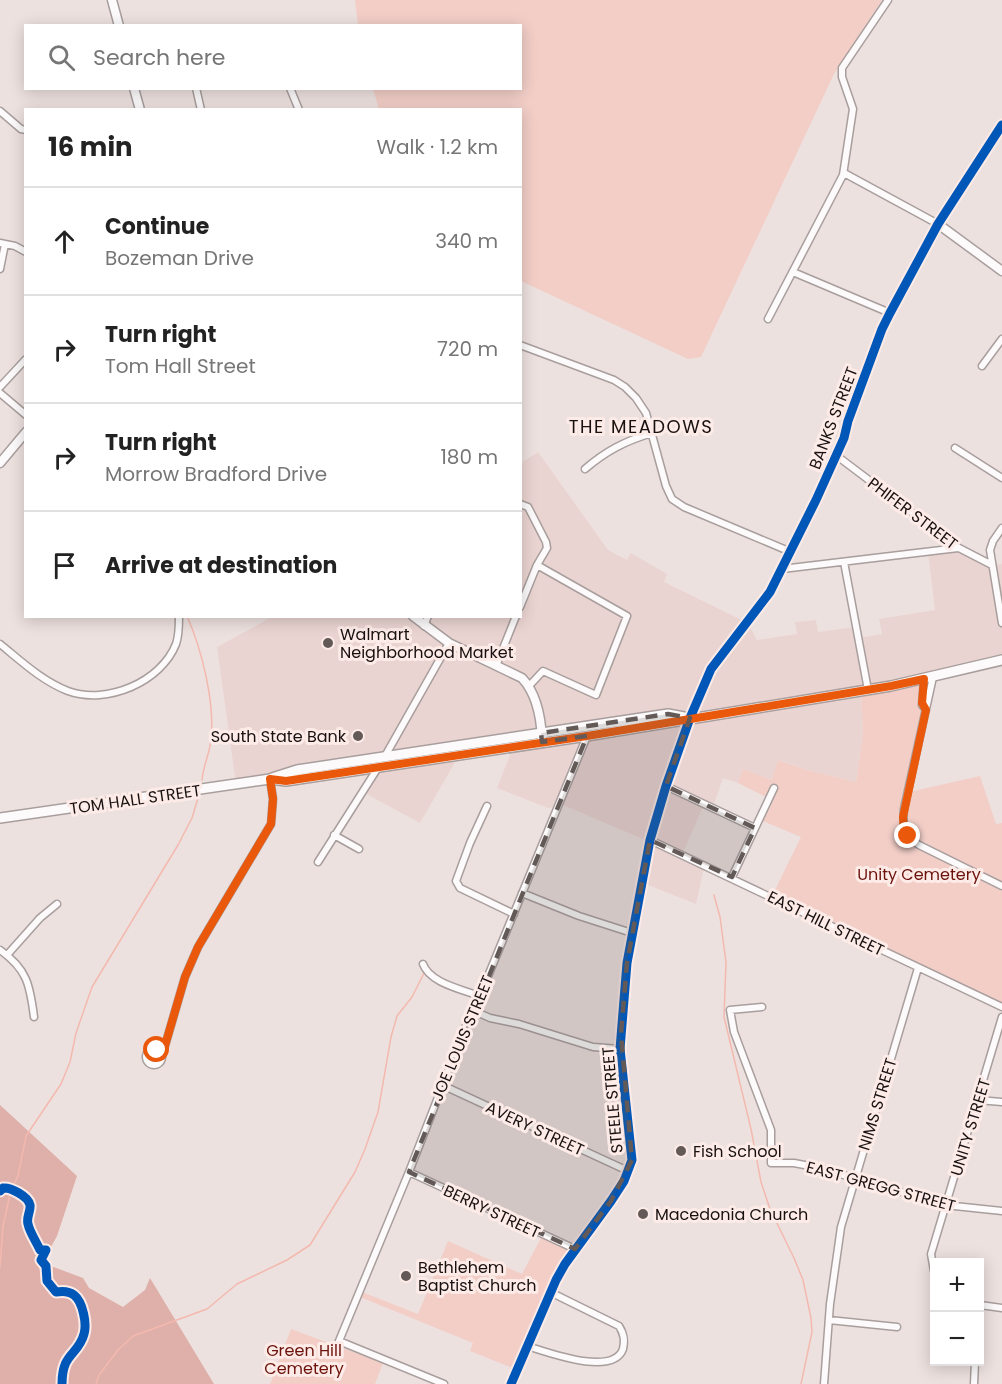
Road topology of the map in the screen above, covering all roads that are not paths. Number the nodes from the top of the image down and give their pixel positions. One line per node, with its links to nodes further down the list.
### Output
1 (112, 0): 3 (street)
2 (888, 0): 13 (street)
3 (118, 24)
4 (135, 90): 7 (street)
5 (196, 90): 8 (street)
6 (291, 90): 9 (street)
7 (139, 108)
8 (201, 108)
9 (298, 108)
10 (0, 111): 12 (street)
11 (1002, 125): 14 (street, BANKS STREET)
12 (24, 130)
13 (843, 172): 14 (street); 19 (street)
14 (938, 224): 18 (street); 20 (street, BANKS STREET)
15 (3, 243): 16 (street); 17 (street)
16 (24, 251)
17 (0, 269)
18 (1002, 271)
19 (793, 272): 20 (street); 21 (street)
20 (890, 313): 32 (street, BANKS STREET)
21 (768, 319)
22 (1002, 339): 25 (street)
23 (522, 346): 29 (street)
24 (24, 360): 26 (street)
25 (982, 366)
26 (0, 387)
27 (0, 393): 28 (street)
28 (24, 413)
29 (652, 433): 34 (street); 39 (street)
30 (24, 434): 33 (street)
31 (955, 448): 35 (street)
32 (837, 456): 38 (street, PHIFER STREET); 39 (street, BANKS STREET)
33 (0, 464)
34 (585, 469)
35 (1002, 478)
36 (522, 505): 41 (street)
37 (1002, 528): 42 (street)
38 (959, 548): 40 (street); 42 (street, PHIFER STREET)
39 (791, 552): 43 (street, BANKS STREET)
40 (844, 562): 43 (street); 57 (street)
41 (537, 565): 44 (street); 56 (street)
42 (992, 565): 49 (street)
43 (782, 569): 58 (street, BANKS STREET)
44 (522, 602)
45 (179, 618): 52 (street)
46 (415, 618): 50 (street)
47 (427, 618): 50 (street)
48 (515, 618): 54 (street)
49 (1002, 623)
50 (424, 626): 51 (street)
51 (449, 643): 54 (street); 61 (street)
52 (0, 644)
53 (1002, 660): 55 (main road, TOM HALL STREET)
54 (496, 666): 56 (street)
55 (928, 678): 57 (main road, TOM HALL STREET); 73 (street)
56 (529, 686): 60 (street)
57 (868, 690): 58 (main road, TOM HALL STREET)
58 (690, 718): 59 (main road, TOM HALL STREET); 60 (main road, TOM HALL STREET); 63 (street, STEELE STREET)
59 (587, 736): 60 (main road, TOM HALL STREET); 74 (street, JOE LOUIS STREET)
60 (542, 737): 61 (main road, TOM HALL STREET)
61 (381, 763): 62 (main road, TOM HALL STREET); 68 (street)
62 (270, 779): 66 (main road, TOM HALL STREET); 89 (street)
63 (666, 786): 67 (street); 69 (street, STEELE STREET)
64 (774, 788): 67 (street)
65 (487, 806): 76 (street)
66 (0, 818)
67 (755, 828): 72 (street)
68 (334, 835): 70 (street); 71 (street)
69 (650, 840): 72 (street, EAST HILL STREET); 77 (street, STEELE STREET)
70 (359, 849)
71 (318, 862)
72 (732, 878): 81 (street, EAST HILL STREET)
73 (1002, 886)
74 (522, 893): 76 (street, JOE LOUIS STREET); 77 (street)
75 (57, 904): 79 (street)
76 (514, 914): 82 (street, JOE LOUIS STREET)
77 (632, 933): 88 (street, STEELE STREET)
78 (0, 950): 79 (street)
79 (7, 955): 86 (street)
80 (423, 964): 82 (street)
81 (918, 968): 84 (street, EAST HILL STREET); 95 (street, NIMS STREET)
82 (479, 996): 85 (street, JOE LOUIS STREET)
83 (762, 1007): 95 (street, EAST GREGG STREET)
84 (1002, 1007)
85 (472, 1010): 88 (street); 90 (street, JOE LOUIS STREET)
86 (34, 1017)
87 (1002, 1017): 91 (street, UNITY STREET)
88 (621, 1048): 94 (street, STEELE STREET)
89 (162, 1056)
90 (442, 1086): 93 (street, JOE LOUIS STREET); 94 (street, AVERY STREET)
91 (978, 1100): 92 (street); 96 (street, UNITY STREET)
92 (1002, 1102)
93 (409, 1172): 98 (street, BERRY STREET); 107 (street, JOE LOUIS STREET)
94 (628, 1172): 98 (street, STEELE STREET)
95 (855, 1178): 96 (street, EAST GREGG STREET); 103 (street, NIMS STREET)
96 (945, 1205): 97 (street, EAST GREGG STREET); 99 (street, UNITY STREET)
97 (1002, 1211)
98 (576, 1250): 100 (street, STEELE STREET)
99 (932, 1258)
100 (550, 1293): 105 (street, STEELE STREET); 105 (street)
101 (984, 1306): 102 (street)
102 (1002, 1308)
103 (829, 1320): 104 (street); 109 (street, NIMS STREET)
104 (897, 1327)
105 (527, 1346): 108 (street, STEELE STREET)
106 (975, 1366): 110 (street)
107 (444, 1384)
108 (512, 1384)
109 (824, 1384)
110 (974, 1384)

